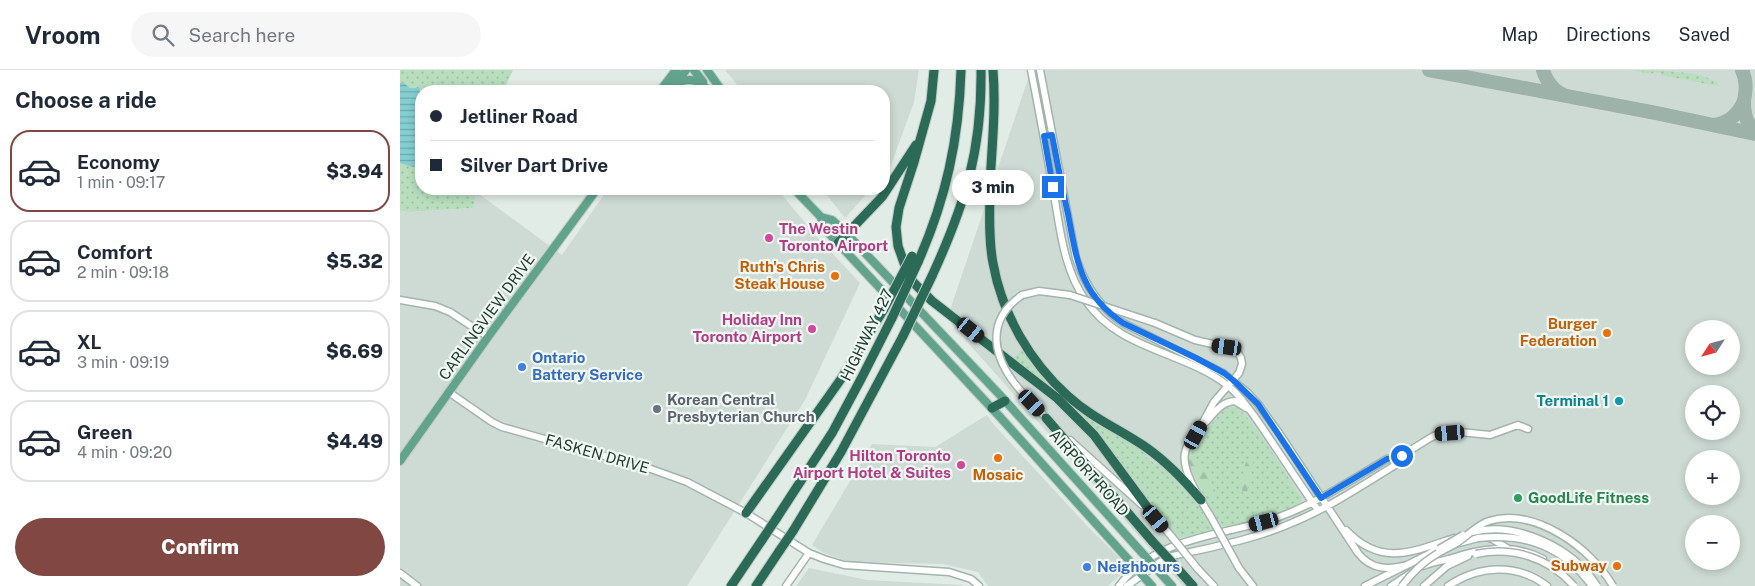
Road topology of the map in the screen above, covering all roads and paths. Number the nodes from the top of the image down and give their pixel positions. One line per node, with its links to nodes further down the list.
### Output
1 (676, 70): 12 (main road)
2 (686, 70): 11 (main road)
3 (694, 70): 14 (main road)
4 (707, 70): 15 (main road)
5 (934, 70): 18 (highway)
6 (960, 70): 26 (highway, HIGHWAY 427)
7 (981, 70): 66 (highway, HIGHWAY 427, bridge)
8 (993, 70): 40 (highway)
9 (1032, 70): 17 (street)
10 (1040, 70): 16 (street)
11 (676, 83): 13 (main road)
12 (665, 85)
13 (702, 85)
14 (705, 85)
15 (718, 85)
16 (1052, 135): 17 (street); 29 (street)
17 (1044, 136): 29 (street)
18 (920, 138): 19 (highway); 47 (highway)
19 (890, 185)
20 (593, 195): 28 (main road, CARLINGVIEW DRIVE)
21 (800, 195): 23 (main road)
22 (883, 195): 24 (highway)
23 (821, 217): 24 (main road, AIRPORT ROAD); 25 (main road, AIRPORT ROAD)
24 (846, 234): 25 (highway); 31 (main road, AIRPORT ROAD)
25 (838, 243): 32 (main road, AIRPORT ROAD)
26 (915, 259): 44 (highway, bridge); 65 (highway, HIGHWAY 427, bridge)
27 (400, 300): 28 (street)
28 (488, 337): 30 (main road, CARLINGVIEW DRIVE)
29 (1231, 382): 33 (street); 34 (street, bridge); 36 (street); 39 (street)
30 (450, 392): 38 (main road, CARLINGVIEW DRIVE); 44 (street, FASKEN DRIVE)
31 (1006, 401): 32 (highway); 55 (main road, AIRPORT ROAD)
32 (992, 408): 59 (main road, AIRPORT ROAD)
33 (1251, 412): 36 (street); 41 (street)
34 (1046, 418): 47 (street); 73 (highway, bridge)
35 (1528, 429): 37 (street)
36 (1196, 435): 40 (street)
37 (1402, 456): 39 (street); 42 (street)
38 (400, 461)
39 (1321, 498): 41 (street); 42 (street)
40 (1201, 500): 61 (street, bridge)
41 (1312, 503): 43 (street); 46 (street)
42 (1327, 505): 43 (street); 45 (street)
43 (1318, 510): 48 (street)
44 (746, 513): 54 (street, FASKEN DRIVE)
45 (1334, 516): 50 (street); 56 (street)
46 (1276, 518): 48 (street); 55 (street)
47 (1156, 519): 60 (street, bridge)
48 (1280, 527): 57 (street)
49 (1476, 533): 50 (street); 53 (street); 86 (street)
50 (1460, 536): 58 (street)
51 (1444, 544): 56 (street); 80 (street, bridge); 86 (street, bridge)
52 (1454, 544): 80 (street, bridge); 85 (street, bridge); 87 (street, bridge)
53 (1507, 548): 58 (street); 84 (street)
54 (809, 554): 67 (street); 68 (street, FASKEN DRIVE)
55 (1148, 559): 57 (main road, AIRPORT ROAD); 59 (street)
56 (1410, 564): 78 (street)
57 (1154, 566): 63 (street); 72 (main road, AIRPORT ROAD)
58 (1423, 566): 79 (street)
59 (1136, 568): 63 (main road, AIRPORT ROAD); 69 (street)
60 (1197, 568): 74 (street); 75 (street)
61 (1238, 568): 76 (street); 77 (street)
62 (400, 574): 64 (street)
63 (1143, 576): 70 (street); 71 (main road, AIRPORT ROAD)
64 (418, 586)
65 (731, 586)
66 (756, 586)
67 (786, 586)
68 (979, 586)
69 (1119, 586)
70 (1128, 586)
71 (1152, 586)
72 (1172, 586)
73 (1193, 586)
74 (1210, 586)
75 (1214, 586)
76 (1247, 586)
77 (1253, 586)
78 (1365, 586)
79 (1391, 586)
80 (1403, 586)
81 (1425, 586): 84 (street, bridge)
82 (1448, 586): 83 (street)
83 (1547, 586)
84 (1574, 586)
85 (1592, 586)
86 (1596, 586)
87 (1613, 586)

